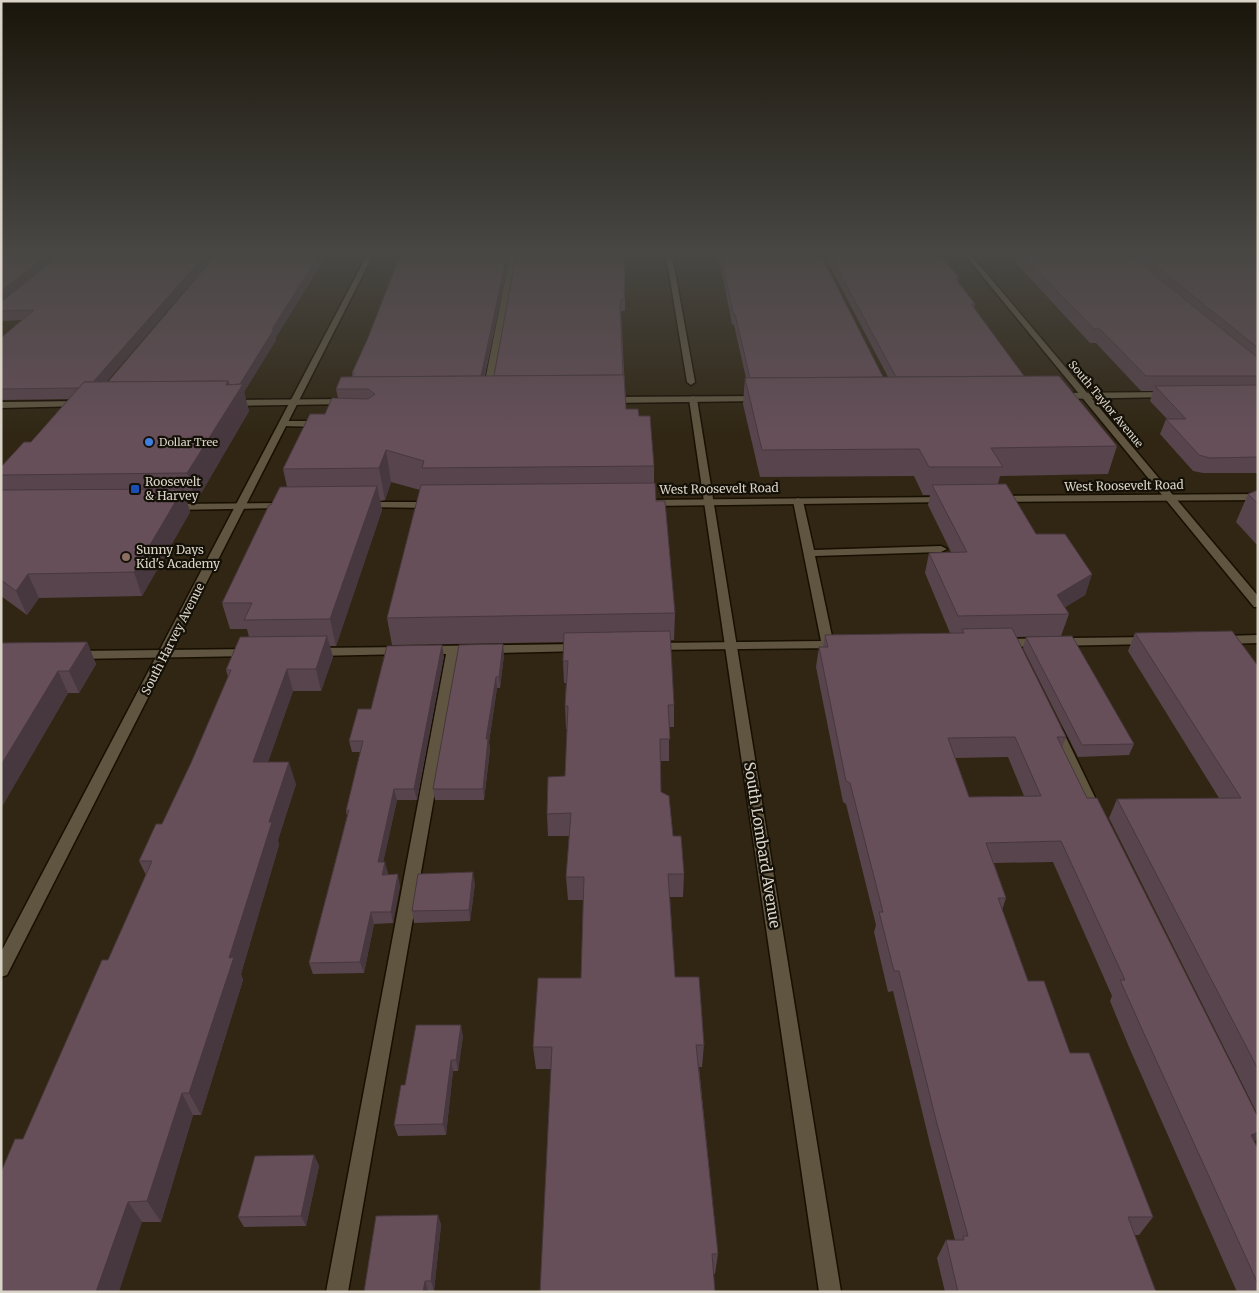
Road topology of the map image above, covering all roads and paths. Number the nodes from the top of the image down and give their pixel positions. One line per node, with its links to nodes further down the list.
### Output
1 (339, 315): 13 (street, South Harvey Avenue)
2 (502, 315): 12 (street)
3 (680, 315): 5 (street)
4 (1018, 315): 8 (street, South Taylor Avenue)
5 (691, 382)
6 (1180, 395): 8 (street)
7 (1052, 396): 8 (street)
8 (1085, 396): 21 (street, South Taylor Avenue)
9 (693, 399): 10 (street); 11 (street); 25 (street, South Lombard Avenue)
10 (764, 399)
11 (600, 400)
12 (486, 401)
13 (295, 402): 14 (street); 15 (street); 18 (street, South Harvey Avenue)
14 (357, 402)
15 (219, 403)
16 (95, 404): 17 (street)
17 (1, 405)
18 (284, 424): 19 (street); 29 (street, South Harvey Avenue)
19 (327, 424)
20 (1258, 497): 21 (street, West Roosevelt Road)
21 (1170, 498): 22 (street, West Roosevelt Road); 34 (street, South Taylor Avenue)
22 (983, 499)
23 (954, 500): 24 (street, West Roosevelt Road)
24 (798, 501): 25 (street, West Roosevelt Road); 33 (street)
25 (709, 502): 26 (street, West Roosevelt Road); 42 (street, South Lombard Avenue)
26 (642, 503)
27 (437, 504): 28 (street)
28 (349, 505)
29 (241, 506): 30 (street); 31 (street); 48 (street, South Harvey Avenue)
30 (290, 506)
31 (164, 507)
32 (941, 549): 33 (street)
33 (809, 552): 41 (street)
34 (1258, 604)
35 (1258, 639): 36 (street)
36 (1210, 640)
37 (1161, 641): 38 (street)
38 (1012, 642): 39 (street); 50 (street)
39 (992, 643)
40 (857, 644): 41 (street)
41 (828, 645): 42 (street)
42 (731, 646): 43 (street); 55 (street, South Lombard Avenue)
43 (641, 647)
44 (592, 648): 45 (street)
45 (453, 650): 47 (street); 54 (street)
46 (265, 652): 48 (street)
47 (304, 652)
48 (165, 653): 49 (street); 53 (street, South Harvey Avenue)
49 (60, 655)
50 (1021, 660)
51 (1047, 714): 52 (street)
52 (1104, 830)
53 (1, 970)
54 (338, 1292)
55 (830, 1292)

